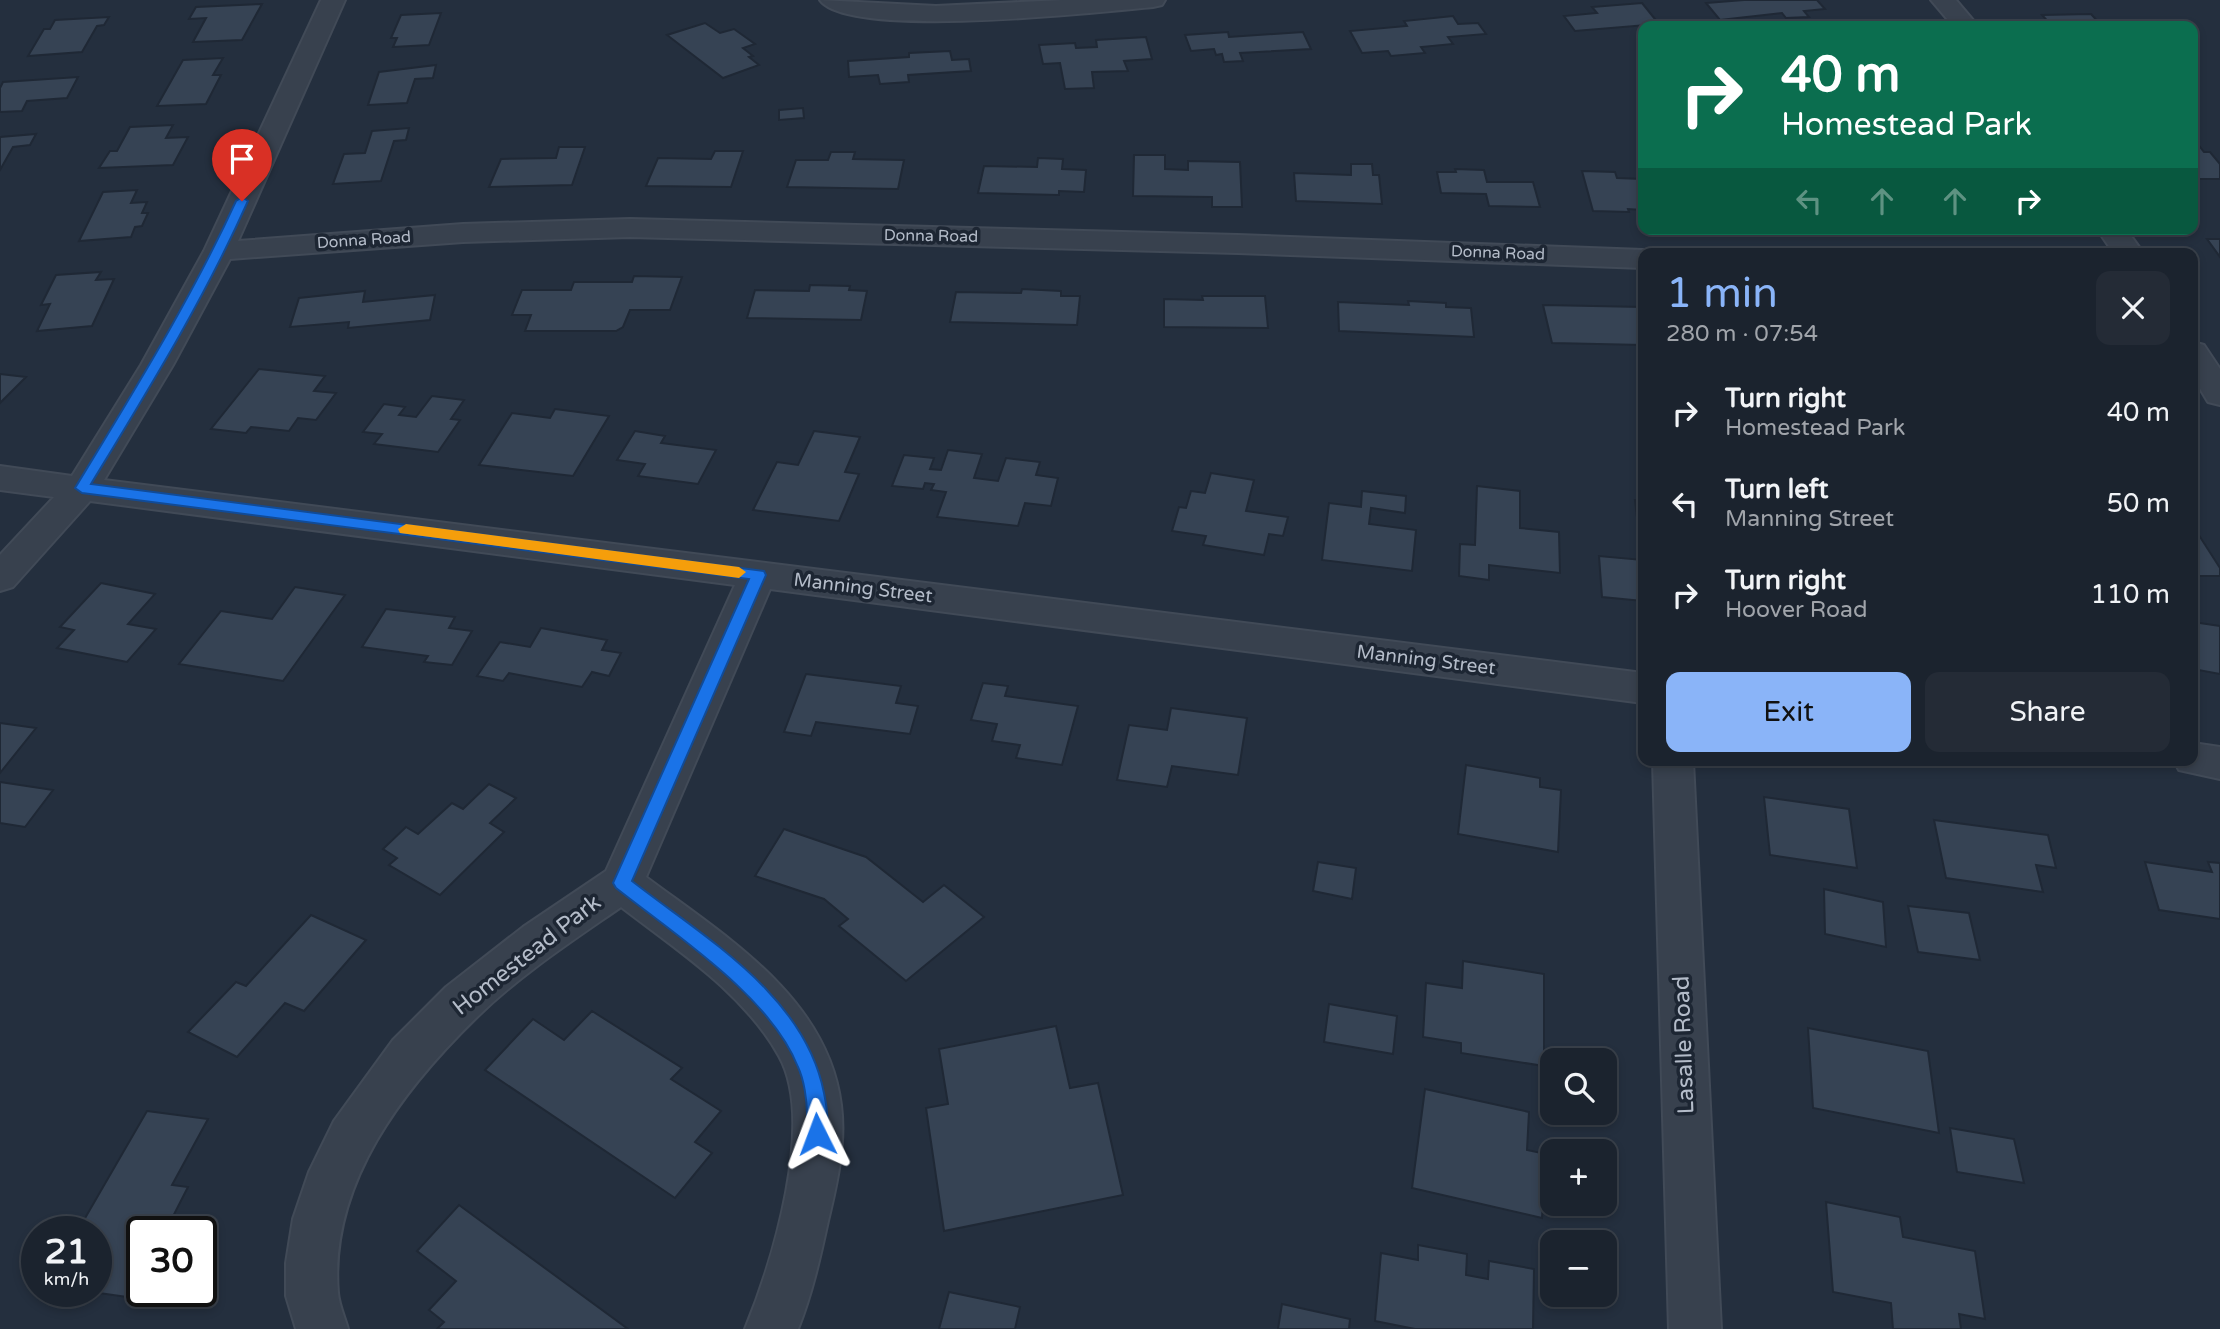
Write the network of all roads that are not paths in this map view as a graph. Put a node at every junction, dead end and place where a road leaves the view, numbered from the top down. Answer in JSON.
{"nodes":[{"id":1,"x":333,"y":0,"type":"edge"},
{"id":2,"x":832,"y":0,"type":"edge"},
{"id":3,"x":1153,"y":0,"type":"edge"},
{"id":4,"x":1943,"y":0,"type":"edge"},
{"id":5,"x":1962,"y":21,"type":"edge"},
{"id":6,"x":219,"y":251,"type":"junction"},
{"id":7,"x":1638,"y":259,"type":"edge"},
{"id":8,"x":2198,"y":360,"type":"edge"},
{"id":9,"x":2220,"y":395,"type":"edge"},
{"id":10,"x":0,"y":478,"type":"edge"},
{"id":11,"x":82,"y":488,"type":"junction"},
{"id":12,"x":758,"y":575,"type":"junction"},
{"id":13,"x":0,"y":578,"type":"edge"},
{"id":14,"x":1638,"y":687,"type":"edge"},
{"id":15,"x":2198,"y":760,"type":"edge"},
{"id":16,"x":2220,"y":763,"type":"edge"},
{"id":17,"x":1673,"y":766,"type":"edge"},
{"id":18,"x":622,"y":883,"type":"junction"},
{"id":19,"x":322,"y":1329,"type":"edge"},
{"id":20,"x":771,"y":1329,"type":"edge"},
{"id":21,"x":1695,"y":1329,"type":"edge"}],
"edges":[{"from":1,"to":6,"type":"street"},
{"from":2,"to":3,"type":"street"},
{"from":4,"to":5,"type":"street"},
{"from":6,"to":7,"type":"street","name":"Donna Road"},
{"from":6,"to":11,"type":"street"},
{"from":8,"to":9,"type":"street"},
{"from":10,"to":11,"type":"street","name":"Manning Street"},
{"from":11,"to":12,"type":"street","name":"Manning Street"},
{"from":11,"to":13,"type":"street"},
{"from":12,"to":14,"type":"street","name":"Manning Street"},
{"from":12,"to":18,"type":"street"},
{"from":15,"to":16,"type":"street"},
{"from":17,"to":21,"type":"street","name":"Lasalle Road"},
{"from":18,"to":19,"type":"street","name":"Homestead Park"},
{"from":18,"to":20,"type":"street"}]}
